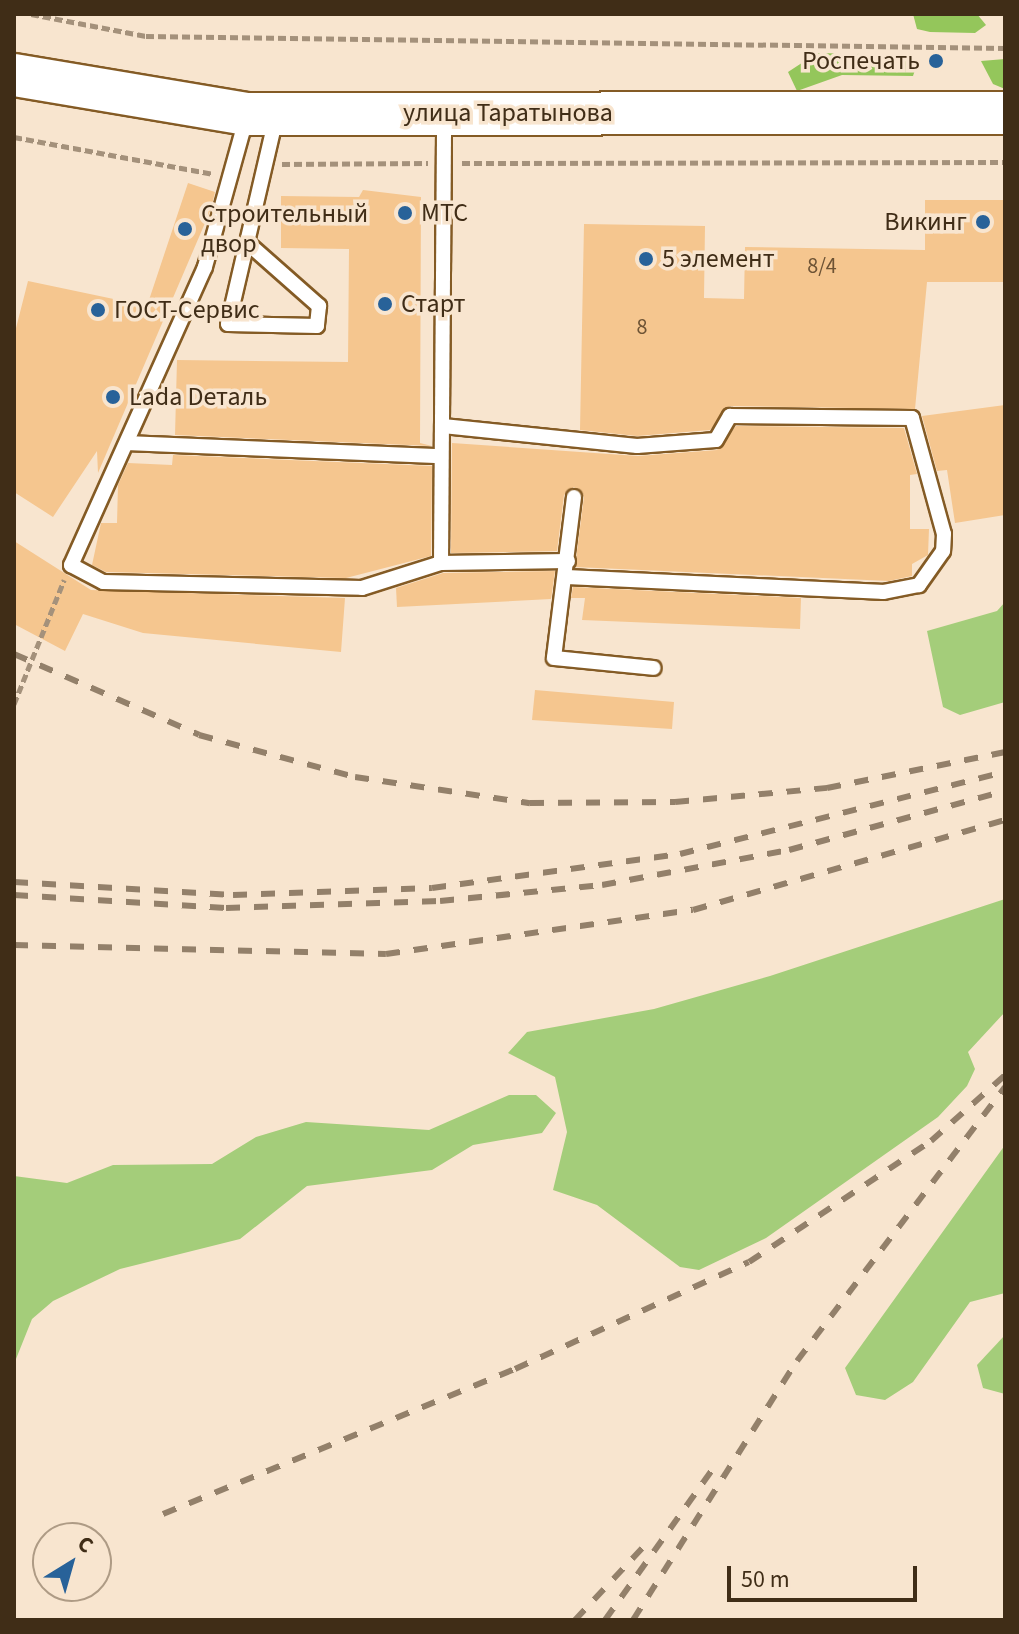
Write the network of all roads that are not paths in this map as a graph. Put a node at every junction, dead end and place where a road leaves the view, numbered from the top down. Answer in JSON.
{"nodes":[{"id":1,"x":14,"y":75,"type":"edge"},
{"id":2,"x":262,"y":113,"type":"junction"},
{"id":3,"x":444,"y":113,"type":"junction"},
{"id":4,"x":1005,"y":113,"type":"edge"},
{"id":5,"x":251,"y":246,"type":"junction"},
{"id":6,"x":443,"y":426,"type":"junction"},
{"id":7,"x":127,"y":443,"type":"junction"},
{"id":8,"x":440,"y":456,"type":"junction"},
{"id":9,"x":574,"y":497,"type":"dead end"},
{"id":10,"x":568,"y":561,"type":"junction"},
{"id":11,"x":441,"y":563,"type":"junction"},
{"id":12,"x":568,"y":577,"type":"junction"},
{"id":13,"x":654,"y":668,"type":"dead end"}],
"edges":[{"from":1,"to":2,"type":"street","name":"улица Таратынова"},
{"from":2,"to":3,"type":"street","name":"улица Таратынова"},
{"from":2,"to":5,"type":"lane"},
{"from":2,"to":7,"type":"lane"},
{"from":3,"to":4,"type":"street","name":"улица Таратынова"},
{"from":3,"to":6,"type":"lane"},
{"from":5,"to":5,"type":"lane"},
{"from":6,"to":8,"type":"lane"},
{"from":6,"to":12,"type":"lane"},
{"from":7,"to":8,"type":"lane"},
{"from":7,"to":11,"type":"lane"},
{"from":8,"to":11,"type":"lane"},
{"from":9,"to":10,"type":"lane"},
{"from":10,"to":11,"type":"lane"},
{"from":10,"to":12,"type":"lane"},
{"from":12,"to":13,"type":"lane"}]}
